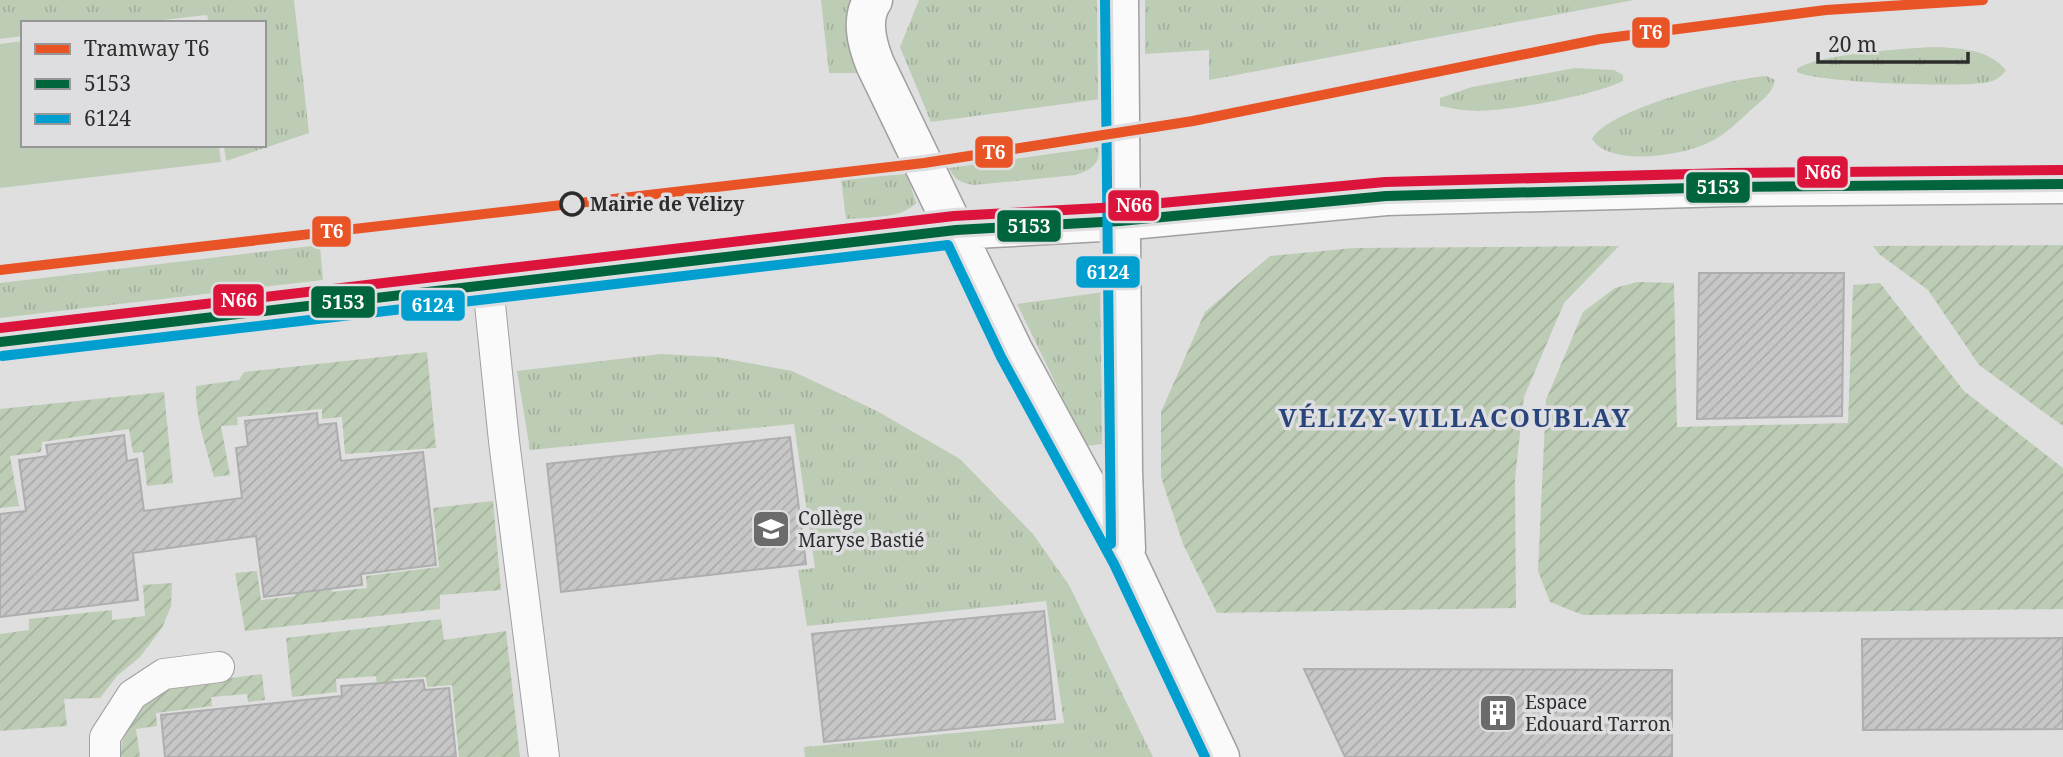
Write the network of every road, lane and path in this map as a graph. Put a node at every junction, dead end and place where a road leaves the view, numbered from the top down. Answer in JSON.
{"nodes":[{"id":1,"x":873,"y":0,"type":"edge"},
{"id":2,"x":1119,"y":0,"type":"edge"},
{"id":3,"x":2063,"y":184,"type":"edge"},
{"id":4,"x":1120,"y":221,"type":"junction"},
{"id":5,"x":956,"y":230,"type":"junction"},
{"id":6,"x":488,"y":285,"type":"junction"},
{"id":7,"x":0,"y":342,"type":"edge"},
{"id":8,"x":1126,"y":558,"type":"junction"},
{"id":9,"x":219,"y":667,"type":"dead end"},
{"id":10,"x":105,"y":757,"type":"edge"},
{"id":11,"x":544,"y":757,"type":"edge"},
{"id":12,"x":1220,"y":757,"type":"edge"}],
"edges":[{"from":1,"to":5,"type":"main road"},
{"from":2,"to":4,"type":"main road"},
{"from":3,"to":4,"type":"main road"},
{"from":4,"to":5,"type":"main road"},
{"from":4,"to":8,"type":"main road"},
{"from":5,"to":6,"type":"main road"},
{"from":5,"to":8,"type":"main road"},
{"from":6,"to":7,"type":"main road"},
{"from":6,"to":11,"type":"lane"},
{"from":8,"to":12,"type":"main road"},
{"from":9,"to":10,"type":"lane"}]}
